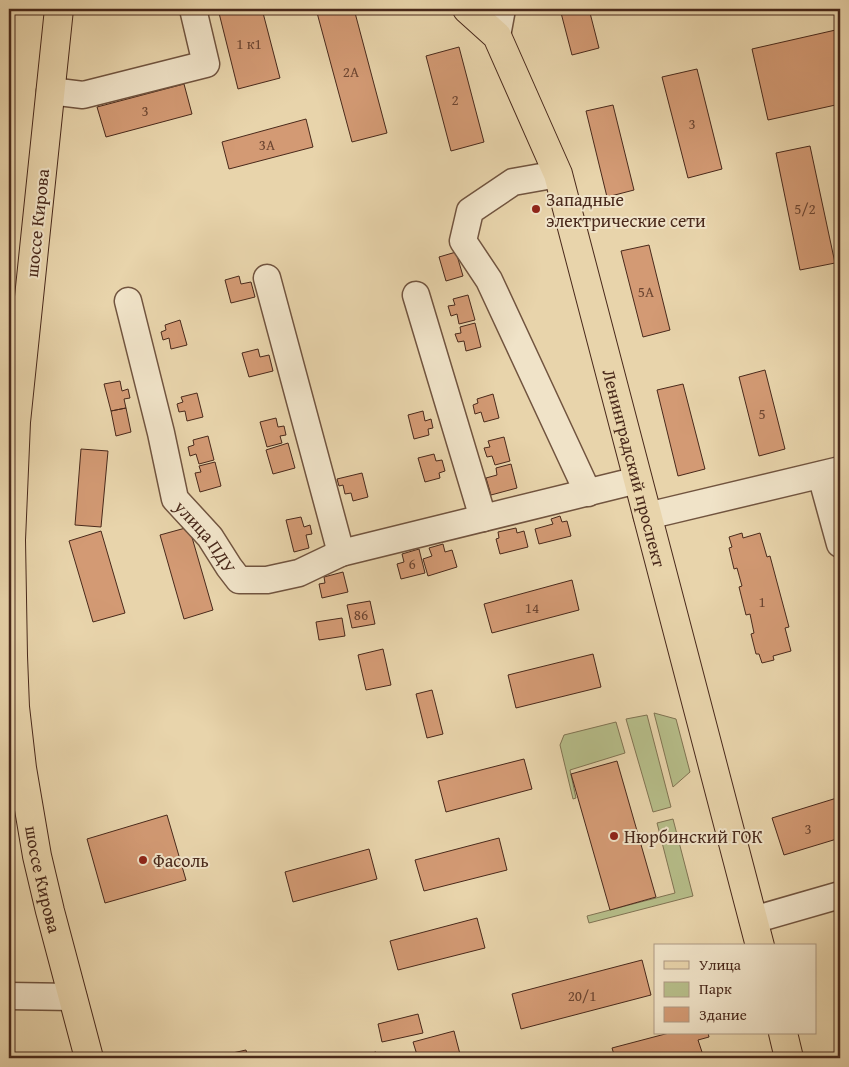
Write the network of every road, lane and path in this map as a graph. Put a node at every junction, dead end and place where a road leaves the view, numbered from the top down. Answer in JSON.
{"nodes":[{"id":1,"x":59,"y":9,"type":"edge"},
{"id":2,"x":193,"y":9,"type":"edge"},
{"id":3,"x":467,"y":9,"type":"edge"},
{"id":4,"x":502,"y":9,"type":"edge"},
{"id":5,"x":497,"y":36,"type":"junction"},
{"id":6,"x":50,"y":91,"type":"junction"},
{"id":7,"x":558,"y":174,"type":"junction"},
{"id":8,"x":267,"y":278,"type":"dead end"},
{"id":9,"x":416,"y":296,"type":"dead end"},
{"id":10,"x":128,"y":301,"type":"dead end"},
{"id":11,"x":831,"y":472,"type":"edge"},
{"id":12,"x":638,"y":480,"type":"junction"},
{"id":13,"x":588,"y":493,"type":"junction"},
{"id":14,"x":648,"y":516,"type":"junction"},
{"id":15,"x":483,"y":518,"type":"junction"},
{"id":16,"x":840,"y":544,"type":"edge"},
{"id":17,"x":341,"y":553,"type":"junction"},
{"id":18,"x":13,"y":720,"type":"edge"},
{"id":19,"x":840,"y":895,"type":"edge"},
{"id":20,"x":753,"y":920,"type":"junction"},
{"id":21,"x":759,"y":944,"type":"edge"},
{"id":22,"x":9,"y":996,"type":"edge"},
{"id":23,"x":73,"y":997,"type":"junction"},
{"id":24,"x":783,"y":1034,"type":"edge"},
{"id":25,"x":89,"y":1058,"type":"edge"},
{"id":26,"x":789,"y":1058,"type":"edge"}],
"edges":[{"from":1,"to":6,"type":"main road","name":"шоссе Кирова"},
{"from":2,"to":6,"type":"street"},
{"from":3,"to":5,"type":"main road","name":"Ленинградский проспект"},
{"from":4,"to":5,"type":"street"},
{"from":5,"to":7,"type":"main road","name":"Ленинградский проспект"},
{"from":6,"to":18,"type":"main road","name":"шоссе Кирова"},
{"from":7,"to":12,"type":"main road","name":"Ленинградский проспект"},
{"from":7,"to":13,"type":"street"},
{"from":8,"to":17,"type":"street"},
{"from":9,"to":15,"type":"street"},
{"from":10,"to":17,"type":"street","name":"улица ПДУ"},
{"from":11,"to":14,"type":"street"},
{"from":11,"to":16,"type":"street"},
{"from":12,"to":13,"type":"street","name":"улица ПДУ"},
{"from":12,"to":14,"type":"main road","name":"Ленинградский проспект"},
{"from":13,"to":15,"type":"street","name":"улица ПДУ"},
{"from":14,"to":20,"type":"main road","name":"Ленинградский проспект"},
{"from":15,"to":17,"type":"street","name":"улица ПДУ"},
{"from":18,"to":23,"type":"main road","name":"шоссе Кирова"},
{"from":19,"to":20,"type":"street"},
{"from":20,"to":21,"type":"main road","name":"Ленинградский проспект"},
{"from":22,"to":23,"type":"street"},
{"from":23,"to":25,"type":"main road","name":"шоссе Кирова"},
{"from":24,"to":26,"type":"main road"}]}
